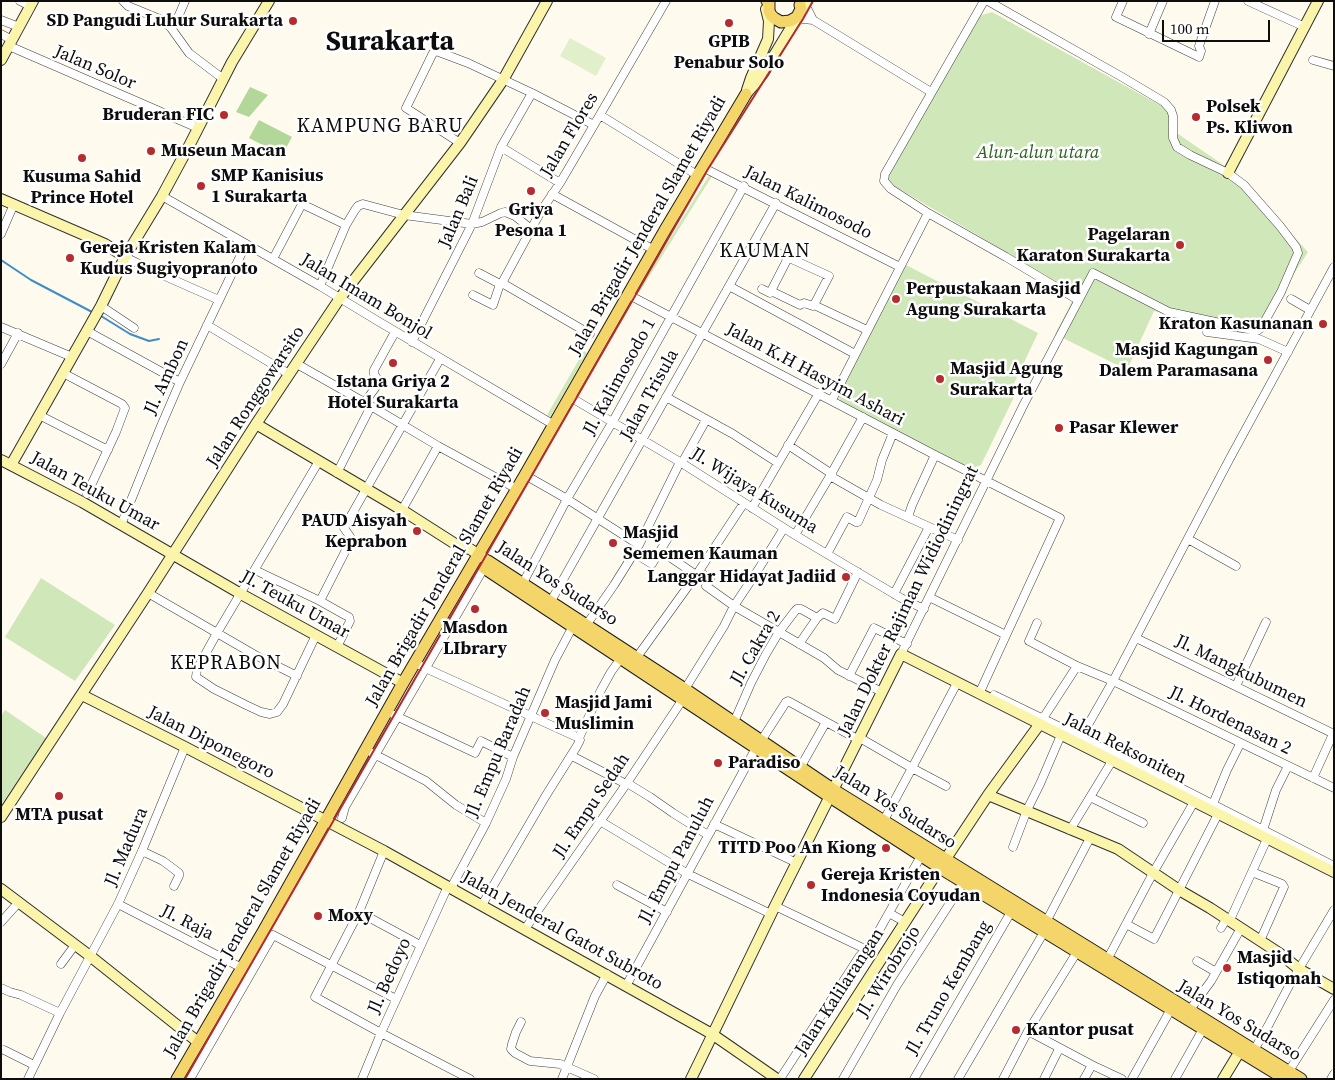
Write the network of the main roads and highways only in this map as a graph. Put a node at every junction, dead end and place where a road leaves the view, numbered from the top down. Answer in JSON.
{"nodes":[{"id":1,"x":269,"y":1,"type":"edge"},
{"id":2,"x":547,"y":1,"type":"edge"},
{"id":3,"x":763,"y":1,"type":"edge"},
{"id":4,"x":767,"y":1,"type":"edge"},
{"id":5,"x":1318,"y":1,"type":"edge"},
{"id":6,"x":801,"y":3,"type":"edge"},
{"id":7,"x":32,"y":4,"type":"edge"},
{"id":8,"x":797,"y":17,"type":"junction"},
{"id":9,"x":768,"y":40,"type":"junction"},
{"id":10,"x":780,"y":47,"type":"junction"},
{"id":11,"x":2,"y":58,"type":"edge"},
{"id":12,"x":746,"y":94,"type":"junction"},
{"id":13,"x":1228,"y":173,"type":"road end"},
{"id":14,"x":1,"y":199,"type":"edge"},
{"id":15,"x":125,"y":257,"type":"junction"},
{"id":16,"x":256,"y":424,"type":"junction"},
{"id":17,"x":1,"y":460,"type":"edge"},
{"id":18,"x":12,"y":465,"type":"junction"},
{"id":19,"x":172,"y":554,"type":"junction"},
{"id":20,"x":476,"y":557,"type":"junction"},
{"id":21,"x":486,"y":564,"type":"junction"},
{"id":22,"x":901,"y":654,"type":"joint"},
{"id":23,"x":403,"y":683,"type":"junction"},
{"id":24,"x":82,"y":695,"type":"junction"},
{"id":25,"x":683,"y":695,"type":"junction"},
{"id":26,"x":1041,"y":722,"type":"junction"},
{"id":27,"x":758,"y":744,"type":"junction"},
{"id":28,"x":832,"y":794,"type":"junction"},
{"id":29,"x":988,"y":795,"type":"junction"},
{"id":30,"x":1,"y":817,"type":"edge"},
{"id":31,"x":326,"y":820,"type":"junction"},
{"id":32,"x":942,"y":864,"type":"junction"},
{"id":33,"x":1334,"y":872,"type":"edge"},
{"id":34,"x":1,"y":888,"type":"edge"},
{"id":35,"x":1045,"y":927,"type":"junction"},
{"id":36,"x":1334,"y":988,"type":"edge"},
{"id":37,"x":712,"y":1034,"type":"junction"},
{"id":38,"x":198,"y":1042,"type":"junction"},
{"id":39,"x":1246,"y":1049,"type":"junction"},
{"id":40,"x":1287,"y":1075,"type":"edge"},
{"id":41,"x":177,"y":1079,"type":"edge"},
{"id":42,"x":691,"y":1079,"type":"edge"},
{"id":43,"x":779,"y":1079,"type":"edge"},
{"id":44,"x":804,"y":1079,"type":"edge"},
{"id":45,"x":1223,"y":1079,"type":"edge"},
{"id":46,"x":1301,"y":1079,"type":"edge"}],
"edges":[{"from":1,"to":15,"type":"main road"},
{"from":2,"to":16,"type":"main road","name":"Jalan Ronggowarsito"},
{"from":3,"to":9,"type":"main road","name":"Jalan Brigadir Jenderal Slamet Riyadi"},
{"from":4,"to":8,"type":"main road"},
{"from":5,"to":13,"type":"main road"},
{"from":6,"to":8,"type":"main road"},
{"from":7,"to":11,"type":"main road"},
{"from":8,"to":10,"type":"main road","name":"Jalan Brigadir Jenderal Slamet Riyadi"},
{"from":9,"to":10,"type":"main road"},
{"from":9,"to":12,"type":"main road","name":"Jalan Brigadir Jenderal Slamet Riyadi"},
{"from":10,"to":12,"type":"main road","name":"Jalan Brigadir Jenderal Slamet Riyadi"},
{"from":12,"to":20,"type":"main road","name":"Jalan Brigadir Jenderal Slamet Riyadi"},
{"from":14,"to":15,"type":"main road"},
{"from":15,"to":18,"type":"main road"},
{"from":16,"to":19,"type":"main road","name":"Jalan Ronggowarsito"},
{"from":16,"to":20,"type":"main road","name":"Jalan Yos Sudarso"},
{"from":17,"to":18,"type":"main road","name":"Jalan Teuku Umar"},
{"from":18,"to":19,"type":"main road","name":"Jalan Teuku Umar"},
{"from":19,"to":23,"type":"main road","name":"Jl. Teuku Umar"},
{"from":19,"to":24,"type":"main road","name":"Jalan Ronggowarsito"},
{"from":20,"to":21,"type":"main road","name":"Jalan Yos Sudarso"},
{"from":20,"to":23,"type":"main road","name":"Jalan Brigadir Jenderal Slamet Riyadi"},
{"from":21,"to":25,"type":"main road","name":"Jalan Yos Sudarso"},
{"from":21,"to":25,"type":"main road","name":"Jalan Yos Sudarso"},
{"from":22,"to":26,"type":"main road","name":"Jalan Reksoniten"},
{"from":22,"to":28,"type":"main road","name":"Jalan Dokter Rajiman Widiodiningrat"},
{"from":23,"to":31,"type":"main road","name":"Jalan Brigadir Jenderal Slamet Riyadi"},
{"from":24,"to":30,"type":"main road","name":"Jalan Ronggowarsito"},
{"from":24,"to":31,"type":"main road","name":"Jalan Diponegoro"},
{"from":25,"to":27,"type":"main road","name":"Jalan Yos Sudarso"},
{"from":25,"to":27,"type":"main road","name":"Jalan Yos Sudarso"},
{"from":26,"to":29,"type":"main road","name":"Jalan Kalilarangan"},
{"from":26,"to":33,"type":"main road","name":"Jalan Reksoniten"},
{"from":27,"to":28,"type":"main road","name":"Jalan Yos Sudarso"},
{"from":27,"to":28,"type":"main road","name":"Jalan Yos Sudarso"},
{"from":28,"to":32,"type":"main road","name":"Jalan Yos Sudarso"},
{"from":28,"to":32,"type":"main road","name":"Jalan Yos Sudarso"},
{"from":28,"to":37,"type":"main road","name":"Jalan Dokter Rajiman Widiodiningrat"},
{"from":29,"to":32,"type":"main road","name":"Jalan Kalilarangan"},
{"from":29,"to":36,"type":"main road"},
{"from":31,"to":37,"type":"main road","name":"Jalan Jenderal Gatot Subroto"},
{"from":31,"to":38,"type":"main road","name":"Jalan Brigadir Jenderal Slamet Riyadi"},
{"from":32,"to":35,"type":"main road","name":"Jalan Yos Sudarso"},
{"from":32,"to":35,"type":"main road","name":"Jalan Yos Sudarso"},
{"from":32,"to":44,"type":"main road","name":"Jalan Kalilarangan"},
{"from":34,"to":38,"type":"main road"},
{"from":35,"to":39,"type":"main road","name":"Jalan Yos Sudarso"},
{"from":35,"to":39,"type":"main road","name":"Jalan Yos Sudarso"},
{"from":37,"to":42,"type":"main road","name":"Jalan Dokter Rajiman Widiodiningrat"},
{"from":37,"to":43,"type":"main road","name":"Jalan Jenderal Gatot Subroto"},
{"from":38,"to":41,"type":"main road","name":"Jalan Brigadir Jenderal Slamet Riyadi"},
{"from":39,"to":40,"type":"main road","name":"Jalan Yos Sudarso"},
{"from":39,"to":45,"type":"main road"},
{"from":40,"to":46,"type":"main road","name":"Jalan Yos Sudarso"}]}
